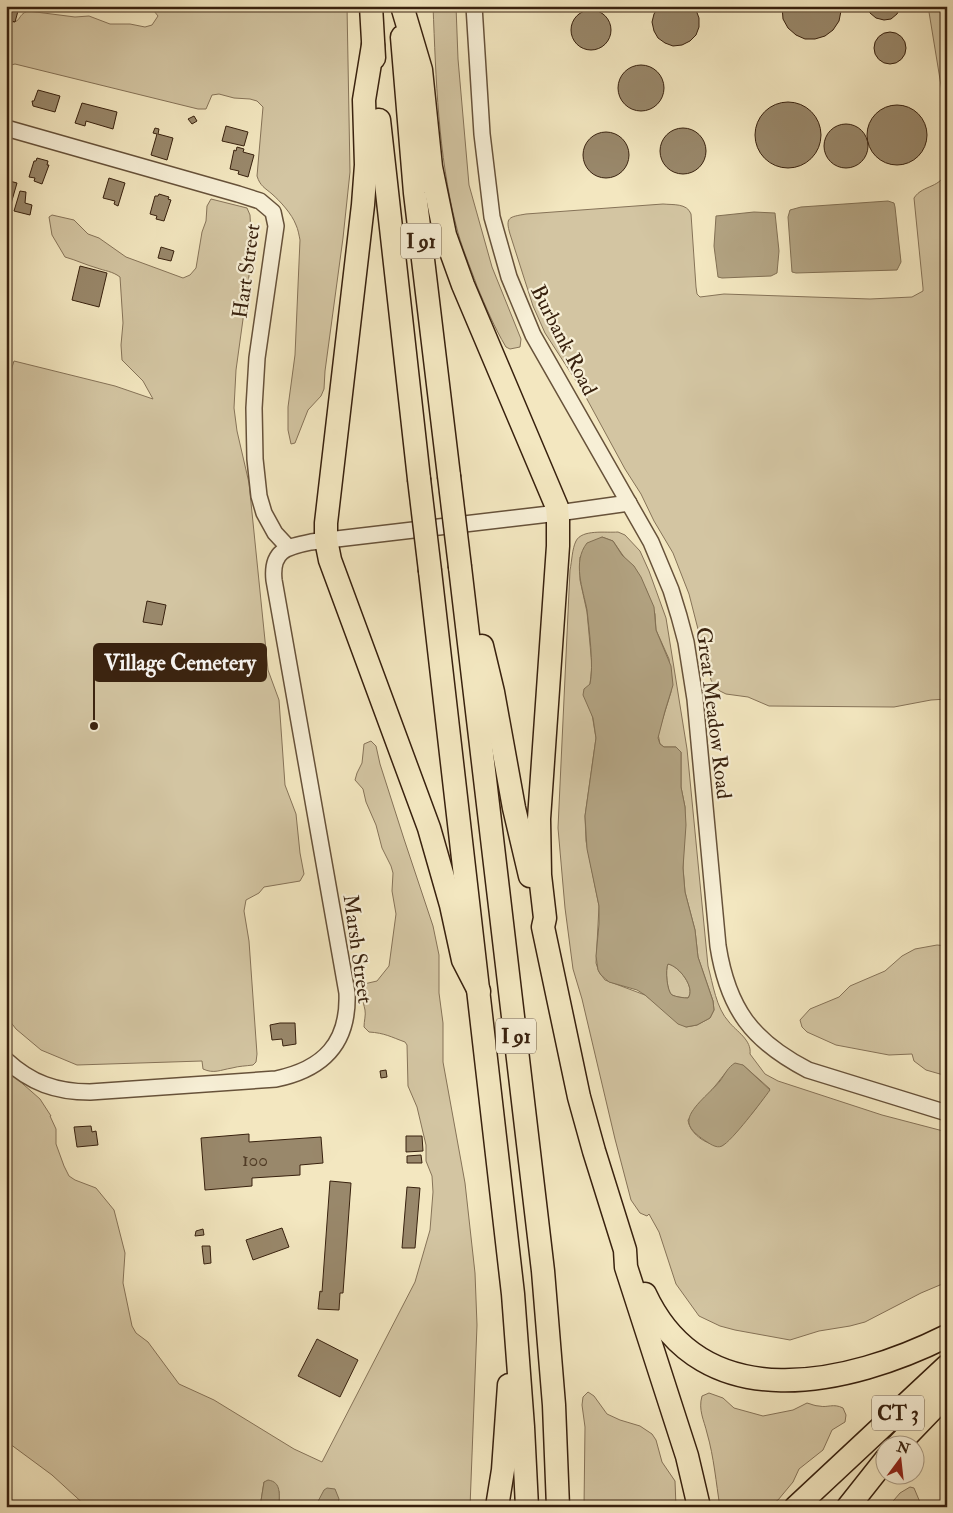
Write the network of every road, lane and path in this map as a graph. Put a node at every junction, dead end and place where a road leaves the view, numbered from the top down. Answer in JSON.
{"nodes":[{"id":1,"x":371,"y":6,"type":"edge"},
{"id":2,"x":401,"y":6,"type":"edge"},
{"id":3,"x":474,"y":6,"type":"edge"},
{"id":4,"x":373,"y":45,"type":"junction"},
{"id":5,"x":6,"y":128,"type":"edge"},
{"id":6,"x":629,"y":503,"type":"junction"},
{"id":7,"x":558,"y":513,"type":"junction"},
{"id":8,"x":326,"y":540,"type":"junction"},
{"id":9,"x":288,"y":547,"type":"junction"},
{"id":10,"x":466,"y":610,"type":"junction"},
{"id":11,"x":544,"y":927,"type":"junction"},
{"id":12,"x":480,"y":991,"type":"junction"},
{"id":13,"x":6,"y":1060,"type":"edge"},
{"id":14,"x":947,"y":1113,"type":"edge"},
{"id":15,"x":625,"y":1250,"type":"junction"},
{"id":16,"x":947,"y":1336,"type":"edge"},
{"id":17,"x":517,"y":1337,"type":"junction"},
{"id":18,"x":947,"y":1366,"type":"edge"},
{"id":19,"x":947,"y":1394,"type":"edge"},
{"id":20,"x":947,"y":1408,"type":"edge"},
{"id":21,"x":907,"y":1436,"type":"edge"},
{"id":22,"x":923,"y":1436,"type":"edge"},
{"id":23,"x":876,"y":1472,"type":"edge"},
{"id":24,"x":881,"y":1486,"type":"edge"},
{"id":25,"x":497,"y":1507,"type":"edge"},
{"id":26,"x":527,"y":1507,"type":"edge"},
{"id":27,"x":558,"y":1507,"type":"edge"},
{"id":28,"x":698,"y":1507,"type":"edge"},
{"id":29,"x":796,"y":1507,"type":"edge"},
{"id":30,"x":848,"y":1507,"type":"edge"},
{"id":31,"x":865,"y":1507,"type":"edge"}],
"edges":[{"from":1,"to":4,"type":"highway","number":"I 91"},
{"from":2,"to":7,"type":"highway"},
{"from":2,"to":10,"type":"highway","number":"I 91","bridge":true},
{"from":3,"to":6,"type":"street","name":"Burbank Road"},
{"from":4,"to":8,"type":"highway"},
{"from":4,"to":12,"type":"highway","number":"I 91","bridge":true},
{"from":5,"to":9,"type":"street","name":"Hart Street"},
{"from":6,"to":7,"type":"street"},
{"from":6,"to":14,"type":"street","name":"Great Meadow Road"},
{"from":7,"to":8,"type":"street"},
{"from":7,"to":11,"type":"highway"},
{"from":8,"to":9,"type":"street"},
{"from":8,"to":12,"type":"highway"},
{"from":9,"to":13,"type":"street","name":"Marsh Street"},
{"from":10,"to":11,"type":"highway"},
{"from":10,"to":27,"type":"highway","number":"I 91"},
{"from":11,"to":15,"type":"highway"},
{"from":12,"to":17,"type":"highway","number":"I 91"},
{"from":15,"to":16,"type":"highway"},
{"from":15,"to":28,"type":"highway"},
{"from":17,"to":25,"type":"highway"},
{"from":17,"to":26,"type":"highway","number":"I 91"},
{"from":18,"to":29,"type":"highway","number":"CT 3"},
{"from":19,"to":21,"type":"highway","number":"CT 3"},
{"from":20,"to":22,"type":"highway"},
{"from":23,"to":30,"type":"highway","number":"CT 3"},
{"from":24,"to":31,"type":"highway"}]}
